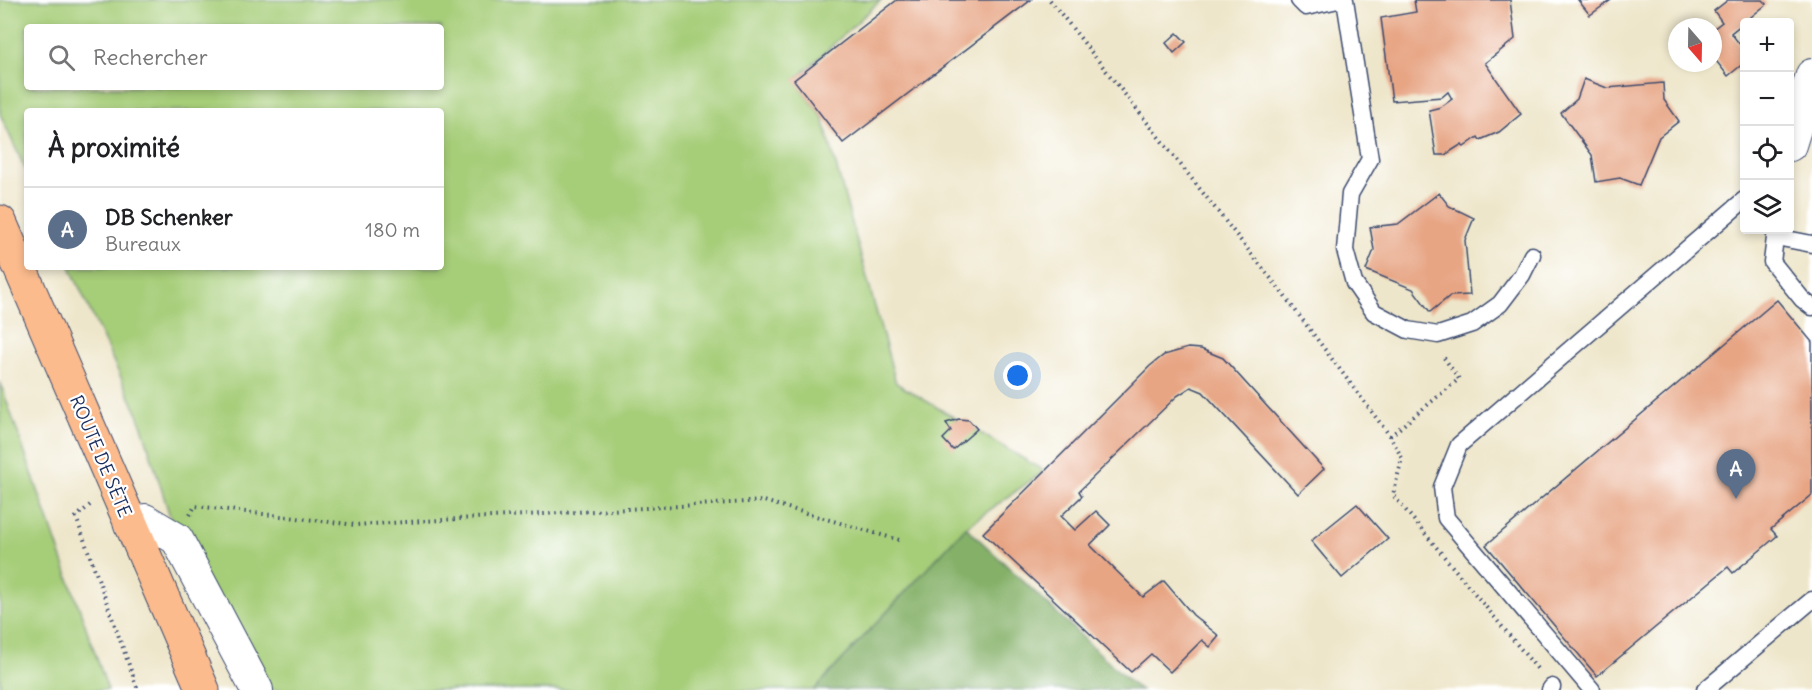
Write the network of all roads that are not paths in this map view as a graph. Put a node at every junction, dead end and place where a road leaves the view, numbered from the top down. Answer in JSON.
{"nodes":[{"id":1,"x":1299,"y":0,"type":"edge"},
{"id":2,"x":1338,"y":0,"type":"edge"},
{"id":3,"x":1345,"y":0,"type":"edge"},
{"id":4,"x":1812,"y":75,"type":"edge"},
{"id":5,"x":1794,"y":132,"type":"edge"},
{"id":6,"x":1740,"y":203,"type":"edge"},
{"id":7,"x":0,"y":222,"type":"edge"},
{"id":8,"x":1776,"y":234,"type":"edge"},
{"id":9,"x":1779,"y":234,"type":"edge"},
{"id":10,"x":1812,"y":244,"type":"edge"},
{"id":11,"x":1532,"y":255,"type":"dead end"},
{"id":12,"x":1812,"y":307,"type":"edge"},
{"id":13,"x":130,"y":524,"type":"junction"},
{"id":14,"x":1812,"y":600,"type":"edge"},
{"id":15,"x":203,"y":690,"type":"edge"},
{"id":16,"x":257,"y":690,"type":"edge"},
{"id":17,"x":1592,"y":690,"type":"edge"},
{"id":18,"x":1705,"y":690,"type":"edge"}],
"edges":[{"from":1,"to":2,"type":"lane"},
{"from":3,"to":11,"type":"lane"},
{"from":4,"to":5,"type":"street"},
{"from":6,"to":17,"type":"lane"},
{"from":7,"to":13,"type":"main road","name":"ROUTE DE SÈTE"},
{"from":8,"to":12,"type":"lane"},
{"from":9,"to":10,"type":"lane"},
{"from":13,"to":15,"type":"main road","name":"ROUTE DE SÈTE"},
{"from":13,"to":16,"type":"street"},
{"from":14,"to":18,"type":"lane"}]}
